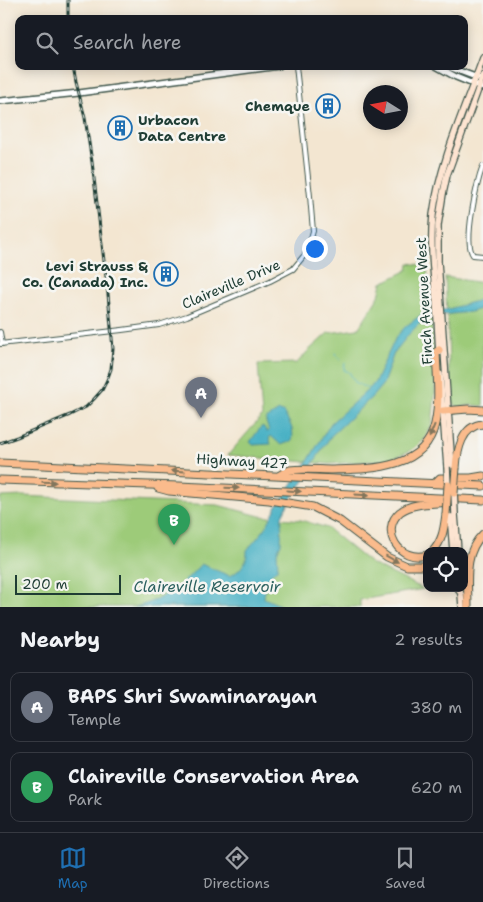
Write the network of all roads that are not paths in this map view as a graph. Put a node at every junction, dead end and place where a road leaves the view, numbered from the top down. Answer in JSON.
{"nodes":[{"id":1,"x":483,"y":58,"type":"edge"},
{"id":2,"x":249,"y":70,"type":"edge"},
{"id":3,"x":296,"y":70,"type":"edge"},
{"id":4,"x":443,"y":70,"type":"edge"},
{"id":5,"x":454,"y":70,"type":"edge"},
{"id":6,"x":480,"y":82,"type":"edge"},
{"id":7,"x":0,"y":101,"type":"edge"},
{"id":8,"x":483,"y":166,"type":"edge"},
{"id":9,"x":483,"y":256,"type":"edge"},
{"id":10,"x":440,"y":329,"type":"junction"},
{"id":11,"x":0,"y":332,"type":"edge"},
{"id":12,"x":1,"y":344,"type":"edge"},
{"id":13,"x":439,"y":350,"type":"junction"},
{"id":14,"x":483,"y":410,"type":"edge"},
{"id":15,"x":446,"y":411,"type":"junction"},
{"id":16,"x":483,"y":424,"type":"edge"},
{"id":17,"x":0,"y":463,"type":"edge"},
{"id":18,"x":452,"y":468,"type":"junction"},
{"id":19,"x":280,"y":475,"type":"junction"},
{"id":20,"x":483,"y":476,"type":"edge"},
{"id":21,"x":0,"y":480,"type":"edge"},
{"id":22,"x":435,"y":483,"type":"junction"},
{"id":23,"x":148,"y":485,"type":"junction"},
{"id":24,"x":448,"y":485,"type":"joint"},
{"id":25,"x":483,"y":486,"type":"edge"},
{"id":26,"x":454,"y":493,"type":"joint"},
{"id":27,"x":467,"y":500,"type":"junction"},
{"id":28,"x":483,"y":500,"type":"edge"},
{"id":29,"x":450,"y":514,"type":"junction"},
{"id":30,"x":483,"y":534,"type":"edge"},
{"id":31,"x":436,"y":547,"type":"edge"},
{"id":32,"x":453,"y":547,"type":"edge"},
{"id":33,"x":457,"y":547,"type":"edge"},
{"id":34,"x":423,"y":556,"type":"edge"},
{"id":35,"x":423,"y":566,"type":"edge"},
{"id":36,"x":460,"y":592,"type":"edge"},
{"id":37,"x":462,"y":607,"type":"edge"},
{"id":38,"x":468,"y":607,"type":"edge"}],
"edges":[{"from":1,"to":6,"type":"main road","name":"Finch Avenue West"},
{"from":2,"to":7,"type":"street"},
{"from":3,"to":12,"type":"street","name":"Claireville Drive"},
{"from":4,"to":6,"type":"street"},
{"from":5,"to":6,"type":"street"},
{"from":6,"to":10,"type":"main road","name":"Finch Avenue West"},
{"from":8,"to":9,"type":"street"},
{"from":10,"to":13,"type":"main road","name":"Finch Avenue West"},
{"from":10,"to":15,"type":"main road","name":"Finch Avenue West"},
{"from":11,"to":12,"type":"street"},
{"from":13,"to":15,"type":"main road","name":"Finch Avenue West"},
{"from":13,"to":19,"type":"highway","one_way":true},
{"from":14,"to":15,"type":"highway"},
{"from":15,"to":18,"type":"main road","name":"Finch Avenue West"},
{"from":16,"to":18,"type":"highway"},
{"from":19,"to":17,"type":"highway","name":"Highway 427","one_way":true},
{"from":18,"to":24,"type":"main road","name":"Finch Avenue West","bridge":true},
{"from":18,"to":26,"type":"highway","bridge":true},
{"from":19,"to":22,"type":"highway","name":"Highway 427"},
{"from":20,"to":22,"type":"highway"},
{"from":21,"to":23,"type":"highway","name":"Highway 427","one_way":true},
{"from":22,"to":25,"type":"highway","name":"Highway 427"},
{"from":23,"to":27,"type":"highway","name":"Highway 427","one_way":true},
{"from":23,"to":35,"type":"highway","one_way":true},
{"from":24,"to":29,"type":"highway","bridge":true},
{"from":26,"to":29,"type":"main road","bridge":true},
{"from":27,"to":28,"type":"highway","name":"Highway 427"},
{"from":27,"to":34,"type":"highway"},
{"from":29,"to":31,"type":"highway"},
{"from":29,"to":32,"type":"main road"},
{"from":29,"to":33,"type":"main road"},
{"from":30,"to":38,"type":"highway"},
{"from":36,"to":37,"type":"main road"}]}
